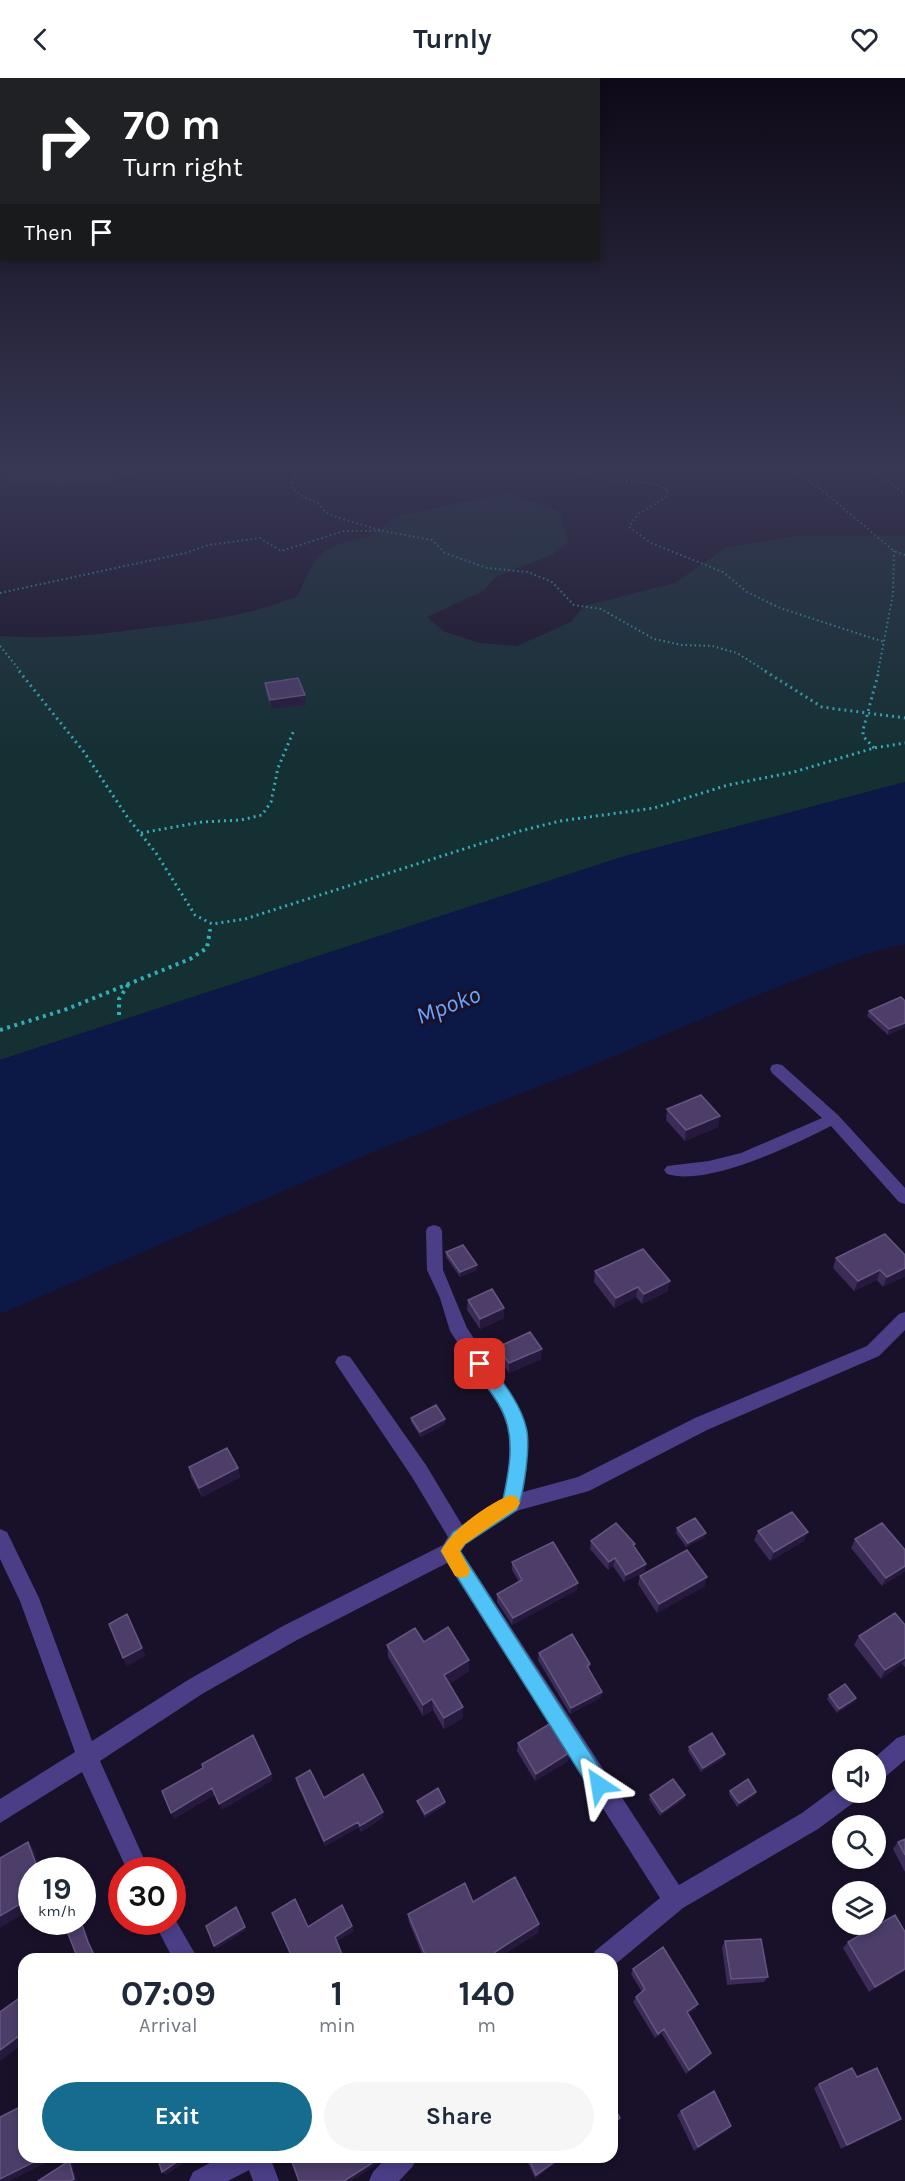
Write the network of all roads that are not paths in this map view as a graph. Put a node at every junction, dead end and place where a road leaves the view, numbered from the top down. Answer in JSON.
{"nodes":[{"id":1,"x":777,"y":1069,"type":"dead end"},
{"id":2,"x":832,"y":1119,"type":"junction"},
{"id":3,"x":672,"y":1170,"type":"dead end"},
{"id":4,"x":905,"y":1198,"type":"edge"},
{"id":5,"x":434,"y":1231,"type":"dead end"},
{"id":6,"x":905,"y":1319,"type":"edge"},
{"id":7,"x":344,"y":1362,"type":"dead end"},
{"id":8,"x":511,"y":1504,"type":"junction"},
{"id":9,"x":0,"y":1538,"type":"edge"},
{"id":10,"x":454,"y":1544,"type":"junction"},
{"id":11,"x":905,"y":1746,"type":"edge"},
{"id":12,"x":88,"y":1757,"type":"junction"},
{"id":13,"x":886,"y":1762,"type":"edge"},
{"id":14,"x":834,"y":1803,"type":"edge"},
{"id":15,"x":0,"y":1812,"type":"edge"},
{"id":16,"x":132,"y":1857,"type":"edge"},
{"id":17,"x":675,"y":1900,"type":"junction"},
{"id":18,"x":172,"y":1935,"type":"edge"},
{"id":19,"x":183,"y":1953,"type":"edge"},
{"id":20,"x":610,"y":1953,"type":"edge"},
{"id":21,"x":236,"y":2163,"type":"edge"},
{"id":22,"x":259,"y":2163,"type":"edge"},
{"id":23,"x":399,"y":2163,"type":"edge"},
{"id":24,"x":202,"y":2181,"type":"edge"},
{"id":25,"x":266,"y":2181,"type":"edge"},
{"id":26,"x":382,"y":2181,"type":"edge"}],
"edges":[{"from":1,"to":2,"type":"street"},
{"from":2,"to":3,"type":"street"},
{"from":2,"to":4,"type":"street"},
{"from":5,"to":8,"type":"street"},
{"from":6,"to":8,"type":"street"},
{"from":7,"to":10,"type":"street"},
{"from":8,"to":10,"type":"street"},
{"from":9,"to":12,"type":"street"},
{"from":10,"to":12,"type":"street"},
{"from":10,"to":17,"type":"street"},
{"from":11,"to":13,"type":"street"},
{"from":12,"to":15,"type":"street"},
{"from":12,"to":16,"type":"street"},
{"from":14,"to":17,"type":"street"},
{"from":17,"to":20,"type":"street"},
{"from":18,"to":19,"type":"street"},
{"from":21,"to":24,"type":"street"},
{"from":22,"to":25,"type":"street"},
{"from":23,"to":26,"type":"street"}]}
